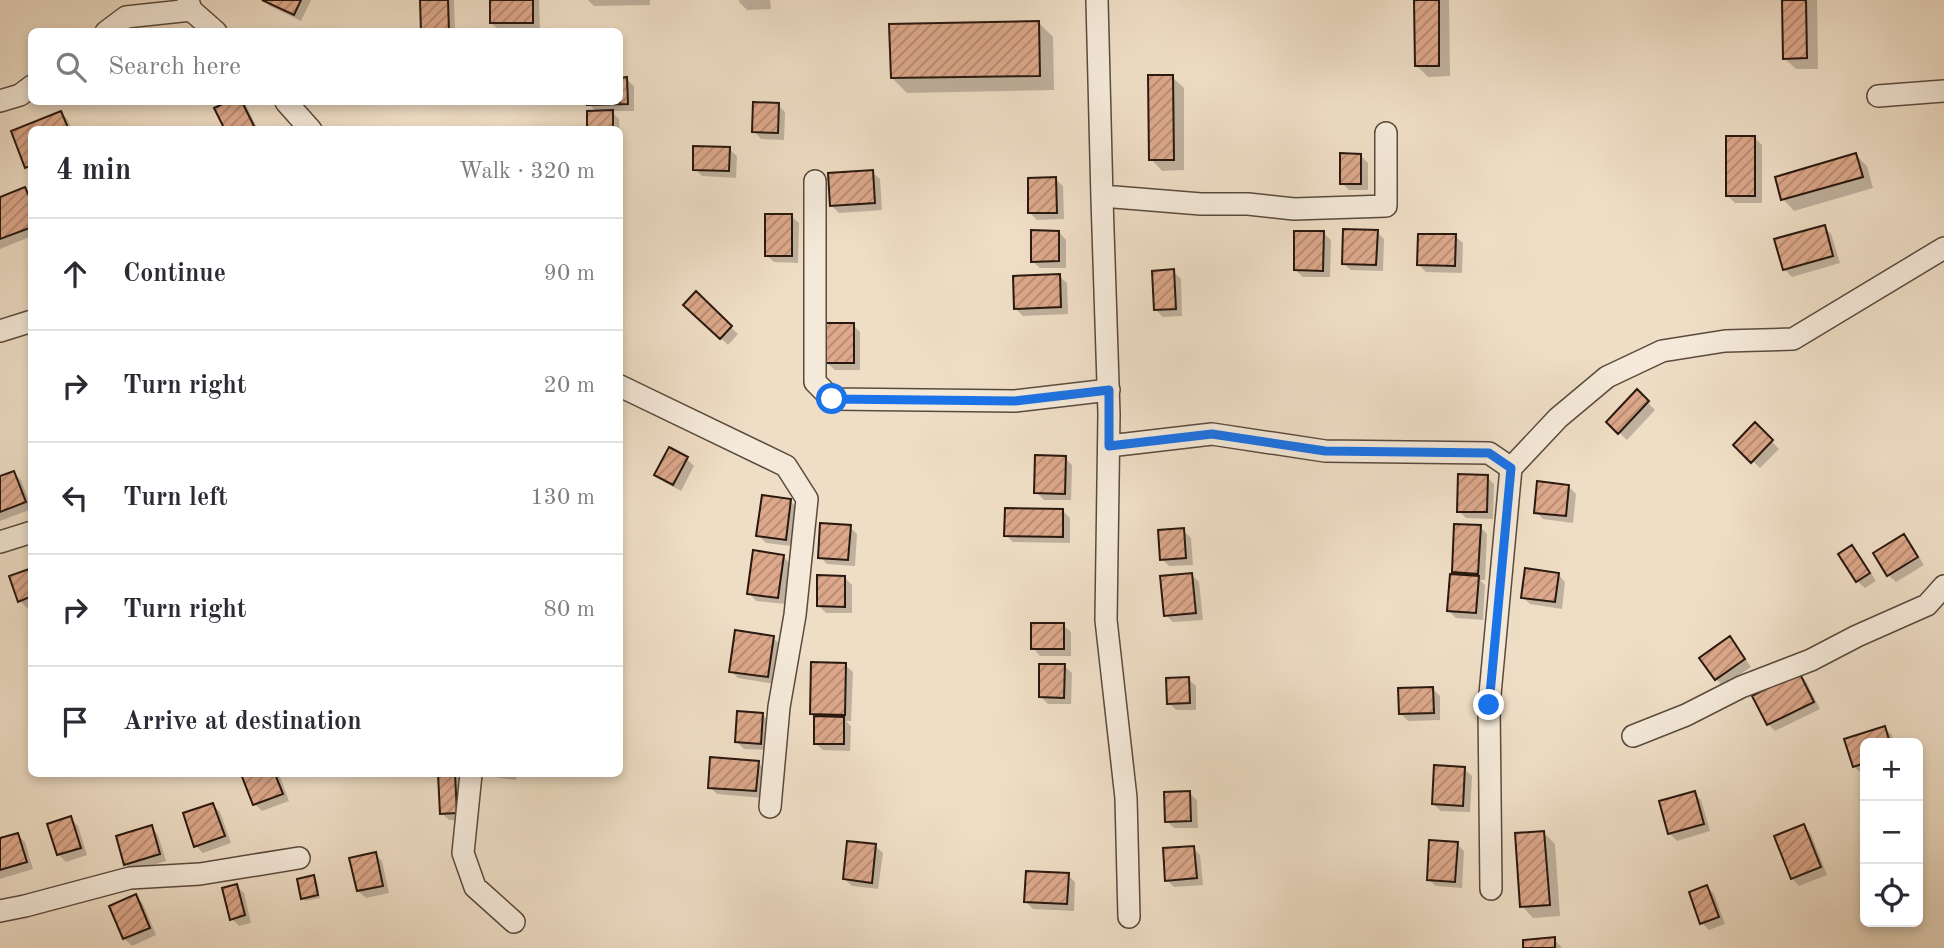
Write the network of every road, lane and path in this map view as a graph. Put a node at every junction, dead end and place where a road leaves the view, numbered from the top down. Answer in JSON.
{"nodes":[{"id":1,"x":1097,"y":0,"type":"edge"},
{"id":2,"x":190,"y":5,"type":"edge"},
{"id":3,"x":111,"y":28,"type":"edge"},
{"id":4,"x":212,"y":28,"type":"edge"},
{"id":5,"x":28,"y":89,"type":"edge"},
{"id":6,"x":1944,"y":91,"type":"edge"},
{"id":7,"x":1878,"y":96,"type":"dead end"},
{"id":8,"x":0,"y":100,"type":"edge"},
{"id":9,"x":289,"y":105,"type":"edge"},
{"id":10,"x":307,"y":126,"type":"edge"},
{"id":11,"x":1386,"y":133,"type":"dead end"},
{"id":12,"x":815,"y":181,"type":"dead end"},
{"id":13,"x":1102,"y":196,"type":"junction"},
{"id":14,"x":1944,"y":248,"type":"edge"},
{"id":15,"x":28,"y":322,"type":"edge"},
{"id":16,"x":0,"y":331,"type":"edge"},
{"id":17,"x":623,"y":387,"type":"edge"},
{"id":18,"x":1109,"y":390,"type":"junction"},
{"id":19,"x":1109,"y":446,"type":"junction"},
{"id":20,"x":1511,"y":468,"type":"junction"},
{"id":21,"x":28,"y":533,"type":"edge"},
{"id":22,"x":0,"y":542,"type":"edge"},
{"id":23,"x":1944,"y":586,"type":"edge"},
{"id":24,"x":1633,"y":736,"type":"dead end"},
{"id":25,"x":471,"y":777,"type":"edge"},
{"id":26,"x":770,"y":807,"type":"dead end"},
{"id":27,"x":299,"y":858,"type":"dead end"},
{"id":28,"x":1491,"y":889,"type":"dead end"},
{"id":29,"x":0,"y":911,"type":"edge"},
{"id":30,"x":1129,"y":917,"type":"dead end"},
{"id":31,"x":514,"y":922,"type":"dead end"}],
"edges":[{"from":1,"to":13,"type":"street"},
{"from":2,"to":3,"type":"street"},
{"from":2,"to":4,"type":"street"},
{"from":5,"to":8,"type":"street"},
{"from":6,"to":7,"type":"street"},
{"from":9,"to":10,"type":"street"},
{"from":11,"to":13,"type":"street"},
{"from":12,"to":18,"type":"street"},
{"from":13,"to":18,"type":"street"},
{"from":14,"to":20,"type":"street"},
{"from":15,"to":16,"type":"street"},
{"from":17,"to":26,"type":"street"},
{"from":18,"to":19,"type":"street"},
{"from":19,"to":20,"type":"street"},
{"from":19,"to":30,"type":"street"},
{"from":20,"to":28,"type":"street"},
{"from":21,"to":22,"type":"street"},
{"from":23,"to":24,"type":"street"},
{"from":25,"to":31,"type":"street"},
{"from":27,"to":29,"type":"street"}]}
